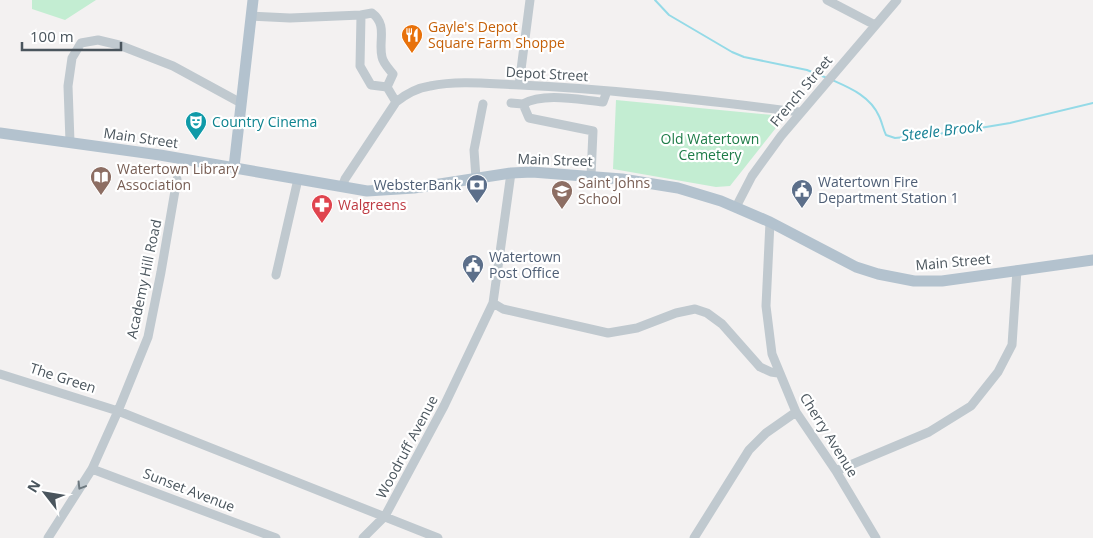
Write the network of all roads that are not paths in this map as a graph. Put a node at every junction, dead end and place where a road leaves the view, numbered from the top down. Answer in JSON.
{"nodes":[{"id":1,"x":253,"y":0,"type":"edge"},
{"id":2,"x":530,"y":0,"type":"edge"},
{"id":3,"x":827,"y":0,"type":"edge"},
{"id":4,"x":897,"y":0,"type":"edge"},
{"id":5,"x":251,"y":16,"type":"junction"},
{"id":6,"x":362,"y":16,"type":"junction"},
{"id":7,"x":875,"y":24,"type":"junction"},
{"id":8,"x":519,"y":85,"type":"junction"},
{"id":9,"x":387,"y":88,"type":"junction"},
{"id":10,"x":606,"y":91,"type":"junction"},
{"id":11,"x":396,"y":102,"type":"junction"},
{"id":12,"x":241,"y":103,"type":"junction"},
{"id":13,"x":511,"y":103,"type":"dead end"},
{"id":14,"x":483,"y":104,"type":"dead end"},
{"id":15,"x":523,"y":104,"type":"junction"},
{"id":16,"x":800,"y":112,"type":"junction"},
{"id":17,"x":0,"y":133,"type":"edge"},
{"id":18,"x":70,"y":142,"type":"junction"},
{"id":19,"x":234,"y":167,"type":"junction"},
{"id":20,"x":511,"y":173,"type":"junction"},
{"id":21,"x":591,"y":176,"type":"junction"},
{"id":22,"x":476,"y":178,"type":"junction"},
{"id":23,"x":177,"y":179,"type":"dead end"},
{"id":24,"x":298,"y":179,"type":"junction"},
{"id":25,"x":342,"y":187,"type":"junction"},
{"id":26,"x":736,"y":207,"type":"junction"},
{"id":27,"x":770,"y":222,"type":"junction"},
{"id":28,"x":1093,"y":260,"type":"edge"},
{"id":29,"x":1016,"y":270,"type":"junction"},
{"id":30,"x":276,"y":275,"type":"dead end"},
{"id":31,"x":493,"y":303,"type":"junction"},
{"id":32,"x":778,"y":373,"type":"junction"},
{"id":33,"x":0,"y":374,"type":"edge"},
{"id":34,"x":118,"y":411,"type":"junction"},
{"id":35,"x":796,"y":412,"type":"junction"},
{"id":36,"x":92,"y":469,"type":"junction"},
{"id":37,"x":836,"y":470,"type":"junction"},
{"id":38,"x":385,"y":516,"type":"junction"},
{"id":39,"x":48,"y":538,"type":"edge"},
{"id":40,"x":276,"y":538,"type":"edge"},
{"id":41,"x":363,"y":538,"type":"edge"},
{"id":42,"x":438,"y":538,"type":"edge"},
{"id":43,"x":694,"y":538,"type":"edge"},
{"id":44,"x":876,"y":538,"type":"edge"}],
"edges":[{"from":1,"to":5,"type":"main road"},
{"from":2,"to":8,"type":"street"},
{"from":3,"to":7,"type":"street"},
{"from":4,"to":7,"type":"street","name":"French Street"},
{"from":5,"to":6,"type":"street"},
{"from":5,"to":12,"type":"main road"},
{"from":6,"to":9,"type":"street"},
{"from":6,"to":9,"type":"street"},
{"from":7,"to":16,"type":"street","name":"French Street"},
{"from":8,"to":10,"type":"street","name":"Depot Street"},
{"from":8,"to":11,"type":"street","name":"Depot Street"},
{"from":9,"to":11,"type":"street"},
{"from":10,"to":15,"type":"street"},
{"from":10,"to":16,"type":"street","name":"Depot Street"},
{"from":11,"to":25,"type":"street","name":"Depot Street"},
{"from":12,"to":18,"type":"street"},
{"from":12,"to":19,"type":"main road"},
{"from":13,"to":15,"type":"street"},
{"from":14,"to":22,"type":"street"},
{"from":15,"to":21,"type":"street"},
{"from":16,"to":26,"type":"street","name":"French Street"},
{"from":17,"to":18,"type":"main road","name":"Main Street"},
{"from":18,"to":19,"type":"main road","name":"Main Street"},
{"from":19,"to":24,"type":"main road","name":"Main Street"},
{"from":20,"to":21,"type":"main road","name":"Main Street"},
{"from":20,"to":22,"type":"main road","name":"Main Street"},
{"from":20,"to":31,"type":"street","name":"Woodruff Avenue"},
{"from":21,"to":26,"type":"main road","name":"Main Street"},
{"from":22,"to":25,"type":"main road","name":"Main Street"},
{"from":23,"to":34,"type":"street","name":"Academy Hill Road"},
{"from":24,"to":25,"type":"main road","name":"Main Street"},
{"from":24,"to":30,"type":"street"},
{"from":26,"to":27,"type":"main road","name":"Main Street"},
{"from":27,"to":29,"type":"main road","name":"Main Street"},
{"from":27,"to":32,"type":"street","name":"Cherry Avenue"},
{"from":28,"to":29,"type":"main road","name":"Main Street"},
{"from":29,"to":37,"type":"street"},
{"from":31,"to":32,"type":"street"},
{"from":31,"to":38,"type":"street","name":"Woodruff Avenue"},
{"from":32,"to":35,"type":"street","name":"Cherry Avenue"},
{"from":33,"to":34,"type":"street","name":"The Green"},
{"from":34,"to":36,"type":"street","name":"Academy Hill Road"},
{"from":34,"to":38,"type":"street","name":"Woodruff Avenue"},
{"from":35,"to":37,"type":"street","name":"Cherry Avenue"},
{"from":35,"to":43,"type":"street"},
{"from":36,"to":39,"type":"street","name":"Academy Hill Road","one_way":true},
{"from":36,"to":40,"type":"street","name":"Sunset Avenue"},
{"from":37,"to":44,"type":"street","name":"Cherry Avenue"},
{"from":38,"to":41,"type":"street"},
{"from":38,"to":42,"type":"street"}]}
